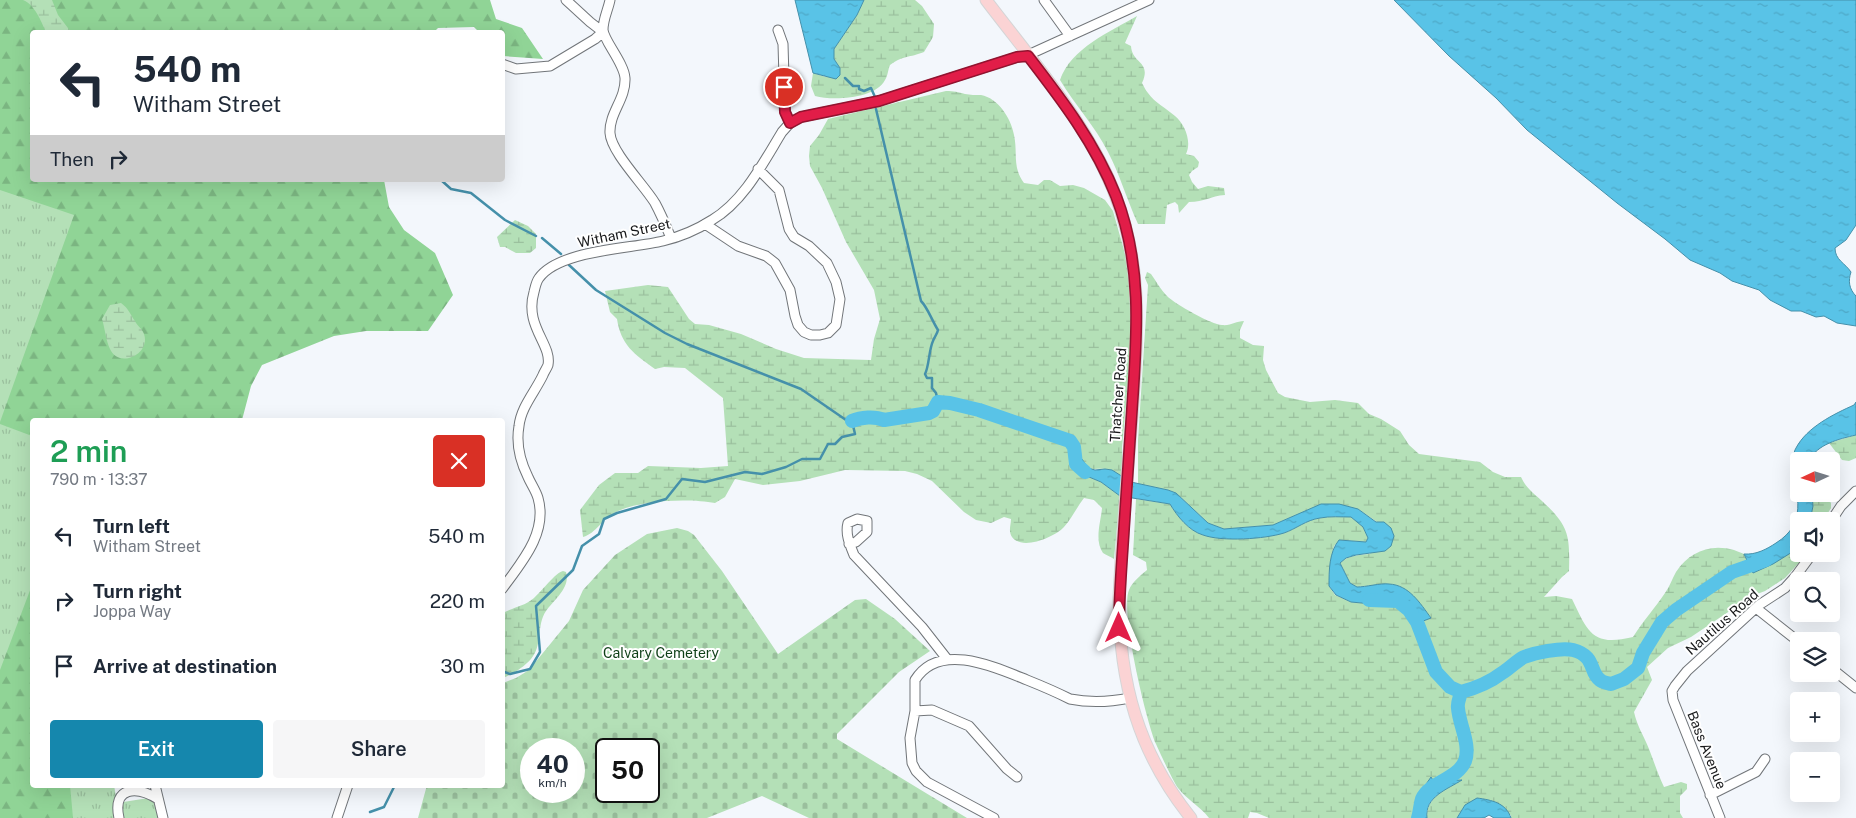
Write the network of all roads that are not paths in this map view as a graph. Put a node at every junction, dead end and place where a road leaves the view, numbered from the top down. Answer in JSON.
{"nodes":[{"id":1,"x":566,"y":0,"type":"edge"},
{"id":2,"x":610,"y":0,"type":"edge"},
{"id":3,"x":986,"y":0,"type":"edge"},
{"id":4,"x":1044,"y":0,"type":"edge"},
{"id":5,"x":1149,"y":0,"type":"edge"},
{"id":6,"x":778,"y":30,"type":"dead end"},
{"id":7,"x":603,"y":32,"type":"junction"},
{"id":8,"x":1070,"y":36,"type":"junction"},
{"id":9,"x":1028,"y":56,"type":"junction"},
{"id":10,"x":505,"y":65,"type":"edge"},
{"id":11,"x":790,"y":123,"type":"junction"},
{"id":12,"x":758,"y":169,"type":"junction"},
{"id":13,"x":705,"y":224,"type":"junction"},
{"id":14,"x":671,"y":238,"type":"junction"},
{"id":15,"x":1855,"y":496,"type":"edge"},
{"id":16,"x":1837,"y":512,"type":"edge"},
{"id":17,"x":849,"y":544,"type":"dead end"},
{"id":18,"x":1806,"y":562,"type":"edge"},
{"id":19,"x":505,"y":585,"type":"edge"},
{"id":20,"x":1756,"y":608,"type":"junction"},
{"id":21,"x":1790,"y":635,"type":"edge"},
{"id":22,"x":947,"y":659,"type":"junction"},
{"id":23,"x":1840,"y":675,"type":"edge"},
{"id":24,"x":1856,"y":688,"type":"edge"},
{"id":25,"x":1672,"y":691,"type":"joint"},
{"id":26,"x":1130,"y":698,"type":"junction"},
{"id":27,"x":915,"y":711,"type":"junction"},
{"id":28,"x":1765,"y":760,"type":"dead end"},
{"id":29,"x":1017,"y":777,"type":"dead end"},
{"id":30,"x":156,"y":788,"type":"edge"},
{"id":31,"x":347,"y":788,"type":"edge"},
{"id":32,"x":1710,"y":795,"type":"junction"},
{"id":33,"x":158,"y":799,"type":"junction"},
{"id":34,"x":119,"y":818,"type":"edge"},
{"id":35,"x":163,"y":818,"type":"edge"},
{"id":36,"x":337,"y":818,"type":"edge"},
{"id":37,"x":994,"y":818,"type":"edge"},
{"id":38,"x":1191,"y":818,"type":"edge"},
{"id":39,"x":1720,"y":818,"type":"edge"}],
"edges":[{"from":1,"to":7,"type":"street"},
{"from":2,"to":7,"type":"street"},
{"from":3,"to":9,"type":"main road","name":"Thatcher Road"},
{"from":4,"to":8,"type":"street"},
{"from":5,"to":8,"type":"street"},
{"from":6,"to":11,"type":"street"},
{"from":7,"to":10,"type":"street"},
{"from":7,"to":14,"type":"street"},
{"from":8,"to":9,"type":"street"},
{"from":9,"to":11,"type":"street"},
{"from":9,"to":26,"type":"main road","name":"Thatcher Road"},
{"from":11,"to":12,"type":"street","name":"Witham Street"},
{"from":12,"to":13,"type":"street","name":"Witham Street"},
{"from":12,"to":13,"type":"street"},
{"from":13,"to":14,"type":"street","name":"Witham Street"},
{"from":14,"to":19,"type":"street","name":"Witham Street"},
{"from":15,"to":16,"type":"street"},
{"from":17,"to":22,"type":"street"},
{"from":18,"to":20,"type":"street","name":"Nautilus Road"},
{"from":20,"to":21,"type":"street"},
{"from":20,"to":25,"type":"street","name":"Nautilus Road"},
{"from":22,"to":26,"type":"street"},
{"from":22,"to":27,"type":"street"},
{"from":23,"to":24,"type":"street"},
{"from":25,"to":32,"type":"street","name":"Bass Avenue"},
{"from":26,"to":38,"type":"main road","name":"Thatcher Road"},
{"from":27,"to":29,"type":"street"},
{"from":27,"to":37,"type":"street"},
{"from":28,"to":32,"type":"street"},
{"from":30,"to":33,"type":"street"},
{"from":31,"to":36,"type":"street"},
{"from":32,"to":39,"type":"street","name":"Bass Avenue"},
{"from":33,"to":34,"type":"street"},
{"from":33,"to":35,"type":"street"}]}
